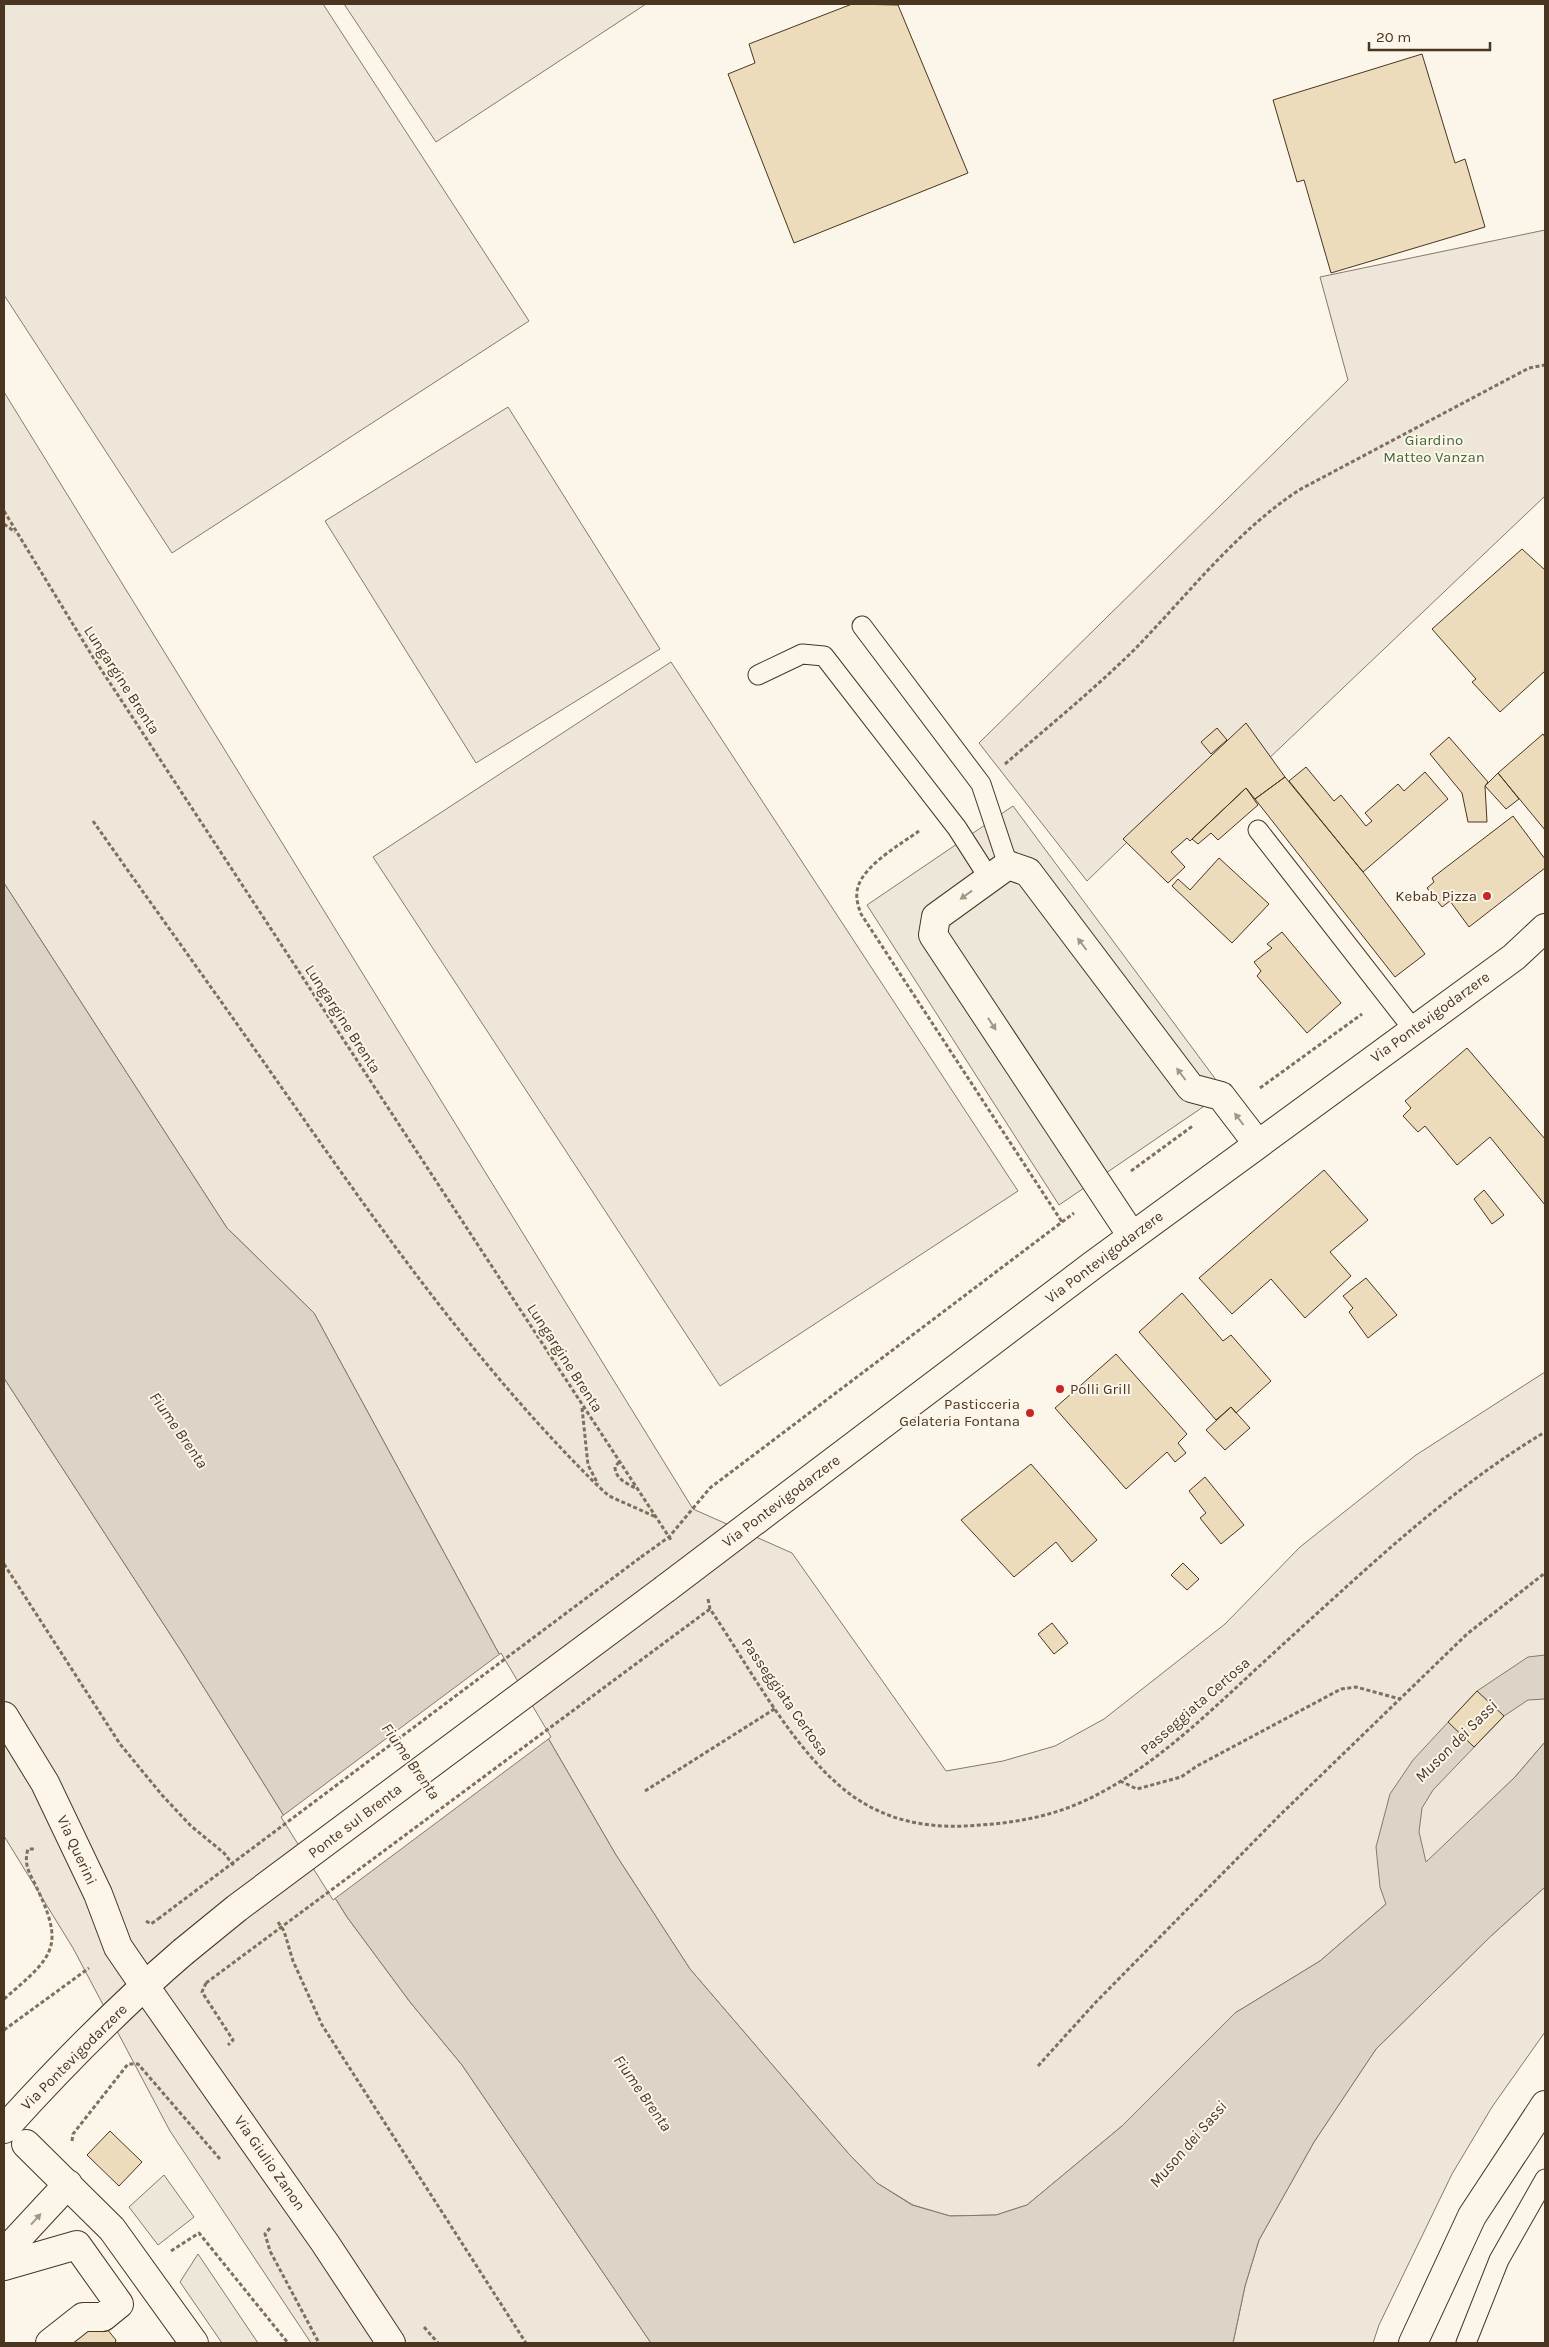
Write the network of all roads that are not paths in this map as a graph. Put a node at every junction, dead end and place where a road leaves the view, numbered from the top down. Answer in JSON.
{"nodes":[{"id":1,"x":862,"y":626,"type":"dead end"},
{"id":2,"x":758,"y":675,"type":"dead end"},
{"id":3,"x":1258,"y":830,"type":"dead end"},
{"id":4,"x":999,"y":872,"type":"junction"},
{"id":5,"x":1545,"y":928,"type":"edge"},
{"id":6,"x":1545,"y":949,"type":"edge"},
{"id":7,"x":1514,"y":957,"type":"junction"},
{"id":8,"x":1413,"y":1029,"type":"junction"},
{"id":9,"x":1257,"y":1143,"type":"junction"},
{"id":10,"x":1132,"y":1236,"type":"junction"},
{"id":11,"x":665,"y":1589,"type":"joint"},
{"id":12,"x":4,"y":1716,"type":"edge"},
{"id":13,"x":144,"y":1986,"type":"junction"},
{"id":14,"x":1545,"y":2105,"type":"edge"},
{"id":15,"x":15,"y":2136,"type":"edge"},
{"id":16,"x":1545,"y":2179,"type":"edge"},
{"id":17,"x":68,"y":2184,"type":"junction"},
{"id":18,"x":127,"y":2249,"type":"junction"},
{"id":19,"x":6,"y":2255,"type":"edge"},
{"id":20,"x":50,"y":2343,"type":"edge"},
{"id":21,"x":194,"y":2343,"type":"edge"},
{"id":22,"x":391,"y":2343,"type":"edge"},
{"id":23,"x":1413,"y":2343,"type":"edge"},
{"id":24,"x":1466,"y":2343,"type":"edge"}],
"edges":[{"from":1,"to":4,"type":"lane"},
{"from":2,"to":4,"type":"lane"},
{"from":3,"to":8,"type":"lane"},
{"from":9,"to":4,"type":"street","one_way":true},
{"from":4,"to":10,"type":"street","one_way":true},
{"from":5,"to":7,"type":"street","name":"Via Pontevigodarzere"},
{"from":6,"to":7,"type":"street"},
{"from":7,"to":8,"type":"street","name":"Via Pontevigodarzere"},
{"from":8,"to":9,"type":"street","name":"Via Pontevigodarzere"},
{"from":9,"to":10,"type":"street","name":"Via Pontevigodarzere"},
{"from":10,"to":11,"type":"street","name":"Via Pontevigodarzere"},
{"from":11,"to":13,"type":"street","name":"Ponte sul Brenta","bridge":true},
{"from":12,"to":13,"type":"street","name":"Via Querini"},
{"from":13,"to":15,"type":"street","name":"Via Pontevigodarzere"},
{"from":13,"to":22,"type":"street","name":"Via Giulio Zanon"},
{"from":14,"to":23,"type":"street"},
{"from":15,"to":17,"type":"street"},
{"from":16,"to":24,"type":"lane"},
{"from":17,"to":18,"type":"street"},
{"from":19,"to":17,"type":"street","one_way":true},
{"from":18,"to":19,"type":"street"},
{"from":18,"to":21,"type":"street"},
{"from":19,"to":20,"type":"street"}]}
